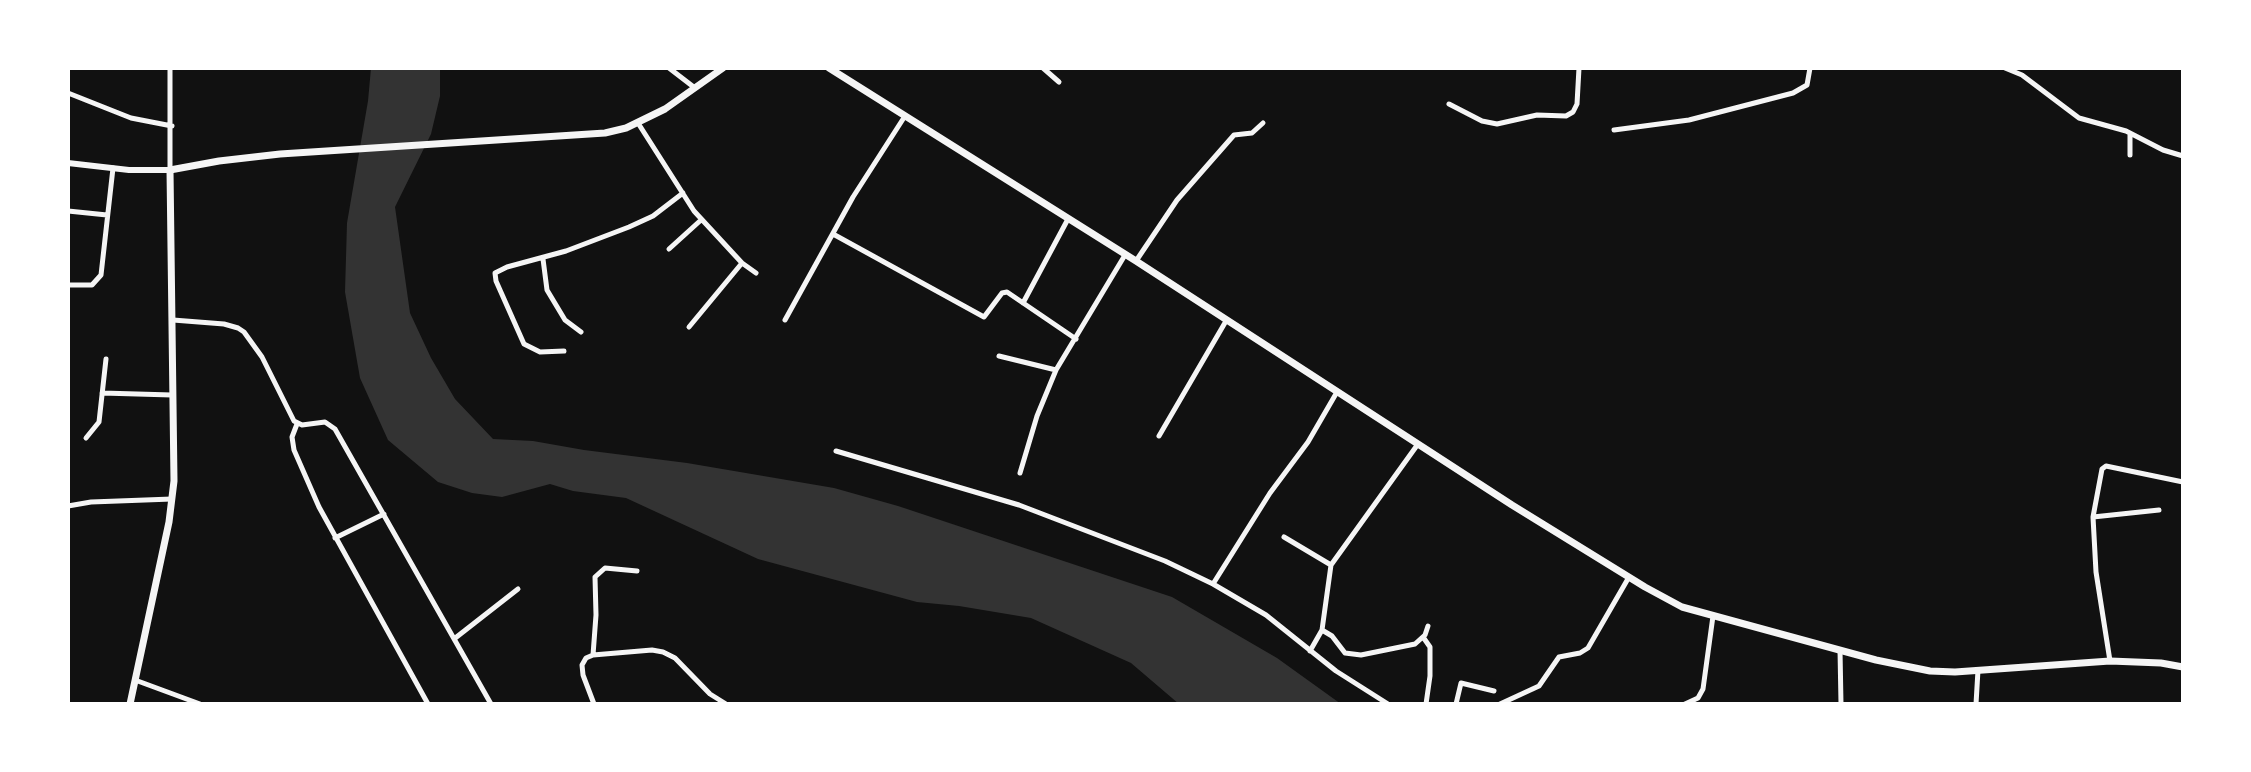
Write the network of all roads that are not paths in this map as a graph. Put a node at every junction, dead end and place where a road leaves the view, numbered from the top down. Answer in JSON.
{"nodes":[{"id":1,"x":170,"y":68,"type":"edge"},
{"id":2,"x":669,"y":68,"type":"edge"},
{"id":3,"x":723,"y":68,"type":"edge"},
{"id":4,"x":829,"y":68,"type":"edge"},
{"id":5,"x":1043,"y":68,"type":"edge"},
{"id":6,"x":1579,"y":68,"type":"edge"},
{"id":7,"x":1810,"y":68,"type":"edge"},
{"id":8,"x":2005,"y":68,"type":"edge"},
{"id":9,"x":1059,"y":82,"type":"dead end"},
{"id":10,"x":695,"y":88,"type":"junction"},
{"id":11,"x":68,"y":93,"type":"edge"},
{"id":12,"x":1449,"y":104,"type":"dead end"},
{"id":13,"x":905,"y":116,"type":"junction"},
{"id":14,"x":638,"y":123,"type":"junction"},
{"id":15,"x":1263,"y":123,"type":"dead end"},
{"id":16,"x":172,"y":126,"type":"junction"},
{"id":17,"x":1614,"y":130,"type":"dead end"},
{"id":18,"x":2130,"y":133,"type":"junction"},
{"id":19,"x":2130,"y":155,"type":"dead end"},
{"id":20,"x":2183,"y":156,"type":"edge"},
{"id":21,"x":68,"y":163,"type":"edge"},
{"id":22,"x":113,"y":168,"type":"junction"},
{"id":23,"x":170,"y":170,"type":"junction"},
{"id":24,"x":683,"y":193,"type":"junction"},
{"id":25,"x":68,"y":211,"type":"edge"},
{"id":26,"x":107,"y":215,"type":"junction"},
{"id":27,"x":1068,"y":219,"type":"junction"},
{"id":28,"x":701,"y":220,"type":"junction"},
{"id":29,"x":833,"y":234,"type":"junction"},
{"id":30,"x":669,"y":249,"type":"dead end"},
{"id":31,"x":1125,"y":255,"type":"junction"},
{"id":32,"x":543,"y":259,"type":"junction"},
{"id":33,"x":1136,"y":261,"type":"junction"},
{"id":34,"x":742,"y":263,"type":"junction"},
{"id":35,"x":756,"y":273,"type":"dead end"},
{"id":36,"x":68,"y":285,"type":"edge"},
{"id":37,"x":1023,"y":303,"type":"junction"},
{"id":38,"x":173,"y":320,"type":"junction"},
{"id":39,"x":785,"y":320,"type":"dead end"},
{"id":40,"x":1226,"y":321,"type":"junction"},
{"id":41,"x":689,"y":327,"type":"dead end"},
{"id":42,"x":581,"y":332,"type":"dead end"},
{"id":43,"x":1076,"y":339,"type":"junction"},
{"id":44,"x":564,"y":351,"type":"dead end"},
{"id":45,"x":999,"y":356,"type":"dead end"},
{"id":46,"x":106,"y":359,"type":"dead end"},
{"id":47,"x":1056,"y":370,"type":"junction"},
{"id":48,"x":1337,"y":392,"type":"junction"},
{"id":49,"x":102,"y":393,"type":"junction"},
{"id":50,"x":172,"y":395,"type":"junction"},
{"id":51,"x":297,"y":424,"type":"junction"},
{"id":52,"x":1159,"y":436,"type":"dead end"},
{"id":53,"x":86,"y":438,"type":"dead end"},
{"id":54,"x":1419,"y":443,"type":"junction"},
{"id":55,"x":836,"y":451,"type":"dead end"},
{"id":56,"x":1020,"y":473,"type":"dead end"},
{"id":57,"x":2183,"y":482,"type":"edge"},
{"id":58,"x":172,"y":499,"type":"junction"},
{"id":59,"x":69,"y":504,"type":"edge"},
{"id":60,"x":2159,"y":510,"type":"dead end"},
{"id":61,"x":384,"y":514,"type":"junction"},
{"id":62,"x":2093,"y":517,"type":"junction"},
{"id":63,"x":1284,"y":537,"type":"dead end"},
{"id":64,"x":335,"y":538,"type":"junction"},
{"id":65,"x":1331,"y":565,"type":"junction"},
{"id":66,"x":637,"y":571,"type":"dead end"},
{"id":67,"x":1629,"y":577,"type":"junction"},
{"id":68,"x":1213,"y":584,"type":"junction"},
{"id":69,"x":518,"y":589,"type":"dead end"},
{"id":70,"x":1713,"y":616,"type":"junction"},
{"id":71,"x":1428,"y":626,"type":"dead end"},
{"id":72,"x":1322,"y":630,"type":"junction"},
{"id":73,"x":1423,"y":637,"type":"junction"},
{"id":74,"x":454,"y":639,"type":"junction"},
{"id":75,"x":1840,"y":650,"type":"junction"},
{"id":76,"x":1310,"y":651,"type":"junction"},
{"id":77,"x":593,"y":655,"type":"junction"},
{"id":78,"x":2110,"y":661,"type":"junction"},
{"id":79,"x":2183,"y":667,"type":"edge"},
{"id":80,"x":1978,"y":670,"type":"junction"},
{"id":81,"x":135,"y":680,"type":"junction"},
{"id":82,"x":1494,"y":691,"type":"dead end"},
{"id":83,"x":130,"y":704,"type":"edge"},
{"id":84,"x":200,"y":704,"type":"edge"},
{"id":85,"x":428,"y":704,"type":"edge"},
{"id":86,"x":491,"y":704,"type":"edge"},
{"id":87,"x":594,"y":704,"type":"edge"},
{"id":88,"x":726,"y":704,"type":"edge"},
{"id":89,"x":1388,"y":704,"type":"edge"},
{"id":90,"x":1426,"y":704,"type":"edge"},
{"id":91,"x":1456,"y":704,"type":"edge"},
{"id":92,"x":1500,"y":704,"type":"edge"},
{"id":93,"x":1685,"y":704,"type":"edge"},
{"id":94,"x":1841,"y":704,"type":"edge"},
{"id":95,"x":1976,"y":704,"type":"edge"}],
"edges":[{"from":1,"to":16,"type":"street"},
{"from":2,"to":10,"type":"street"},
{"from":3,"to":10,"type":"main road"},
{"from":4,"to":13,"type":"main road"},
{"from":5,"to":9,"type":"street"},
{"from":6,"to":12,"type":"street"},
{"from":7,"to":17,"type":"street"},
{"from":8,"to":18,"type":"street"},
{"from":10,"to":14,"type":"main road"},
{"from":11,"to":16,"type":"street"},
{"from":13,"to":27,"type":"main road"},
{"from":13,"to":29,"type":"street"},
{"from":14,"to":23,"type":"main road"},
{"from":14,"to":24,"type":"street"},
{"from":15,"to":33,"type":"street"},
{"from":16,"to":23,"type":"street"},
{"from":18,"to":19,"type":"street"},
{"from":18,"to":20,"type":"street"},
{"from":21,"to":22,"type":"street"},
{"from":22,"to":23,"type":"street"},
{"from":22,"to":26,"type":"street"},
{"from":23,"to":38,"type":"main road"},
{"from":24,"to":28,"type":"street"},
{"from":24,"to":32,"type":"street"},
{"from":25,"to":26,"type":"street"},
{"from":26,"to":36,"type":"street"},
{"from":27,"to":31,"type":"main road"},
{"from":27,"to":37,"type":"street"},
{"from":28,"to":30,"type":"street"},
{"from":28,"to":34,"type":"street"},
{"from":29,"to":37,"type":"street"},
{"from":29,"to":39,"type":"street"},
{"from":31,"to":33,"type":"main road"},
{"from":31,"to":43,"type":"street"},
{"from":32,"to":42,"type":"street"},
{"from":32,"to":44,"type":"street"},
{"from":33,"to":40,"type":"main road"},
{"from":34,"to":35,"type":"street"},
{"from":34,"to":41,"type":"street"},
{"from":37,"to":43,"type":"street"},
{"from":38,"to":50,"type":"main road"},
{"from":38,"to":51,"type":"street"},
{"from":40,"to":48,"type":"main road"},
{"from":40,"to":52,"type":"street"},
{"from":43,"to":47,"type":"street"},
{"from":45,"to":47,"type":"street"},
{"from":46,"to":49,"type":"street"},
{"from":47,"to":56,"type":"street"},
{"from":48,"to":54,"type":"main road"},
{"from":48,"to":68,"type":"street"},
{"from":49,"to":50,"type":"street"},
{"from":49,"to":53,"type":"street"},
{"from":50,"to":58,"type":"main road"},
{"from":51,"to":61,"type":"street"},
{"from":51,"to":64,"type":"street"},
{"from":54,"to":65,"type":"street"},
{"from":54,"to":67,"type":"main road"},
{"from":55,"to":68,"type":"street"},
{"from":57,"to":62,"type":"street"},
{"from":58,"to":59,"type":"street"},
{"from":58,"to":81,"type":"main road"},
{"from":60,"to":62,"type":"street"},
{"from":61,"to":64,"type":"street"},
{"from":61,"to":74,"type":"street"},
{"from":62,"to":78,"type":"street"},
{"from":63,"to":65,"type":"street"},
{"from":64,"to":85,"type":"street"},
{"from":65,"to":72,"type":"street"},
{"from":66,"to":77,"type":"street"},
{"from":67,"to":70,"type":"main road"},
{"from":67,"to":92,"type":"street"},
{"from":68,"to":76,"type":"street"},
{"from":69,"to":74,"type":"street"},
{"from":70,"to":75,"type":"main road"},
{"from":70,"to":93,"type":"street"},
{"from":71,"to":73,"type":"street"},
{"from":72,"to":73,"type":"street"},
{"from":72,"to":76,"type":"street"},
{"from":73,"to":90,"type":"street"},
{"from":74,"to":86,"type":"street"},
{"from":75,"to":80,"type":"main road"},
{"from":75,"to":94,"type":"street"},
{"from":76,"to":89,"type":"street"},
{"from":77,"to":87,"type":"street"},
{"from":77,"to":88,"type":"street"},
{"from":78,"to":79,"type":"main road"},
{"from":78,"to":80,"type":"main road"},
{"from":80,"to":95,"type":"street"},
{"from":81,"to":83,"type":"main road"},
{"from":81,"to":84,"type":"street"},
{"from":82,"to":91,"type":"street"}]}
